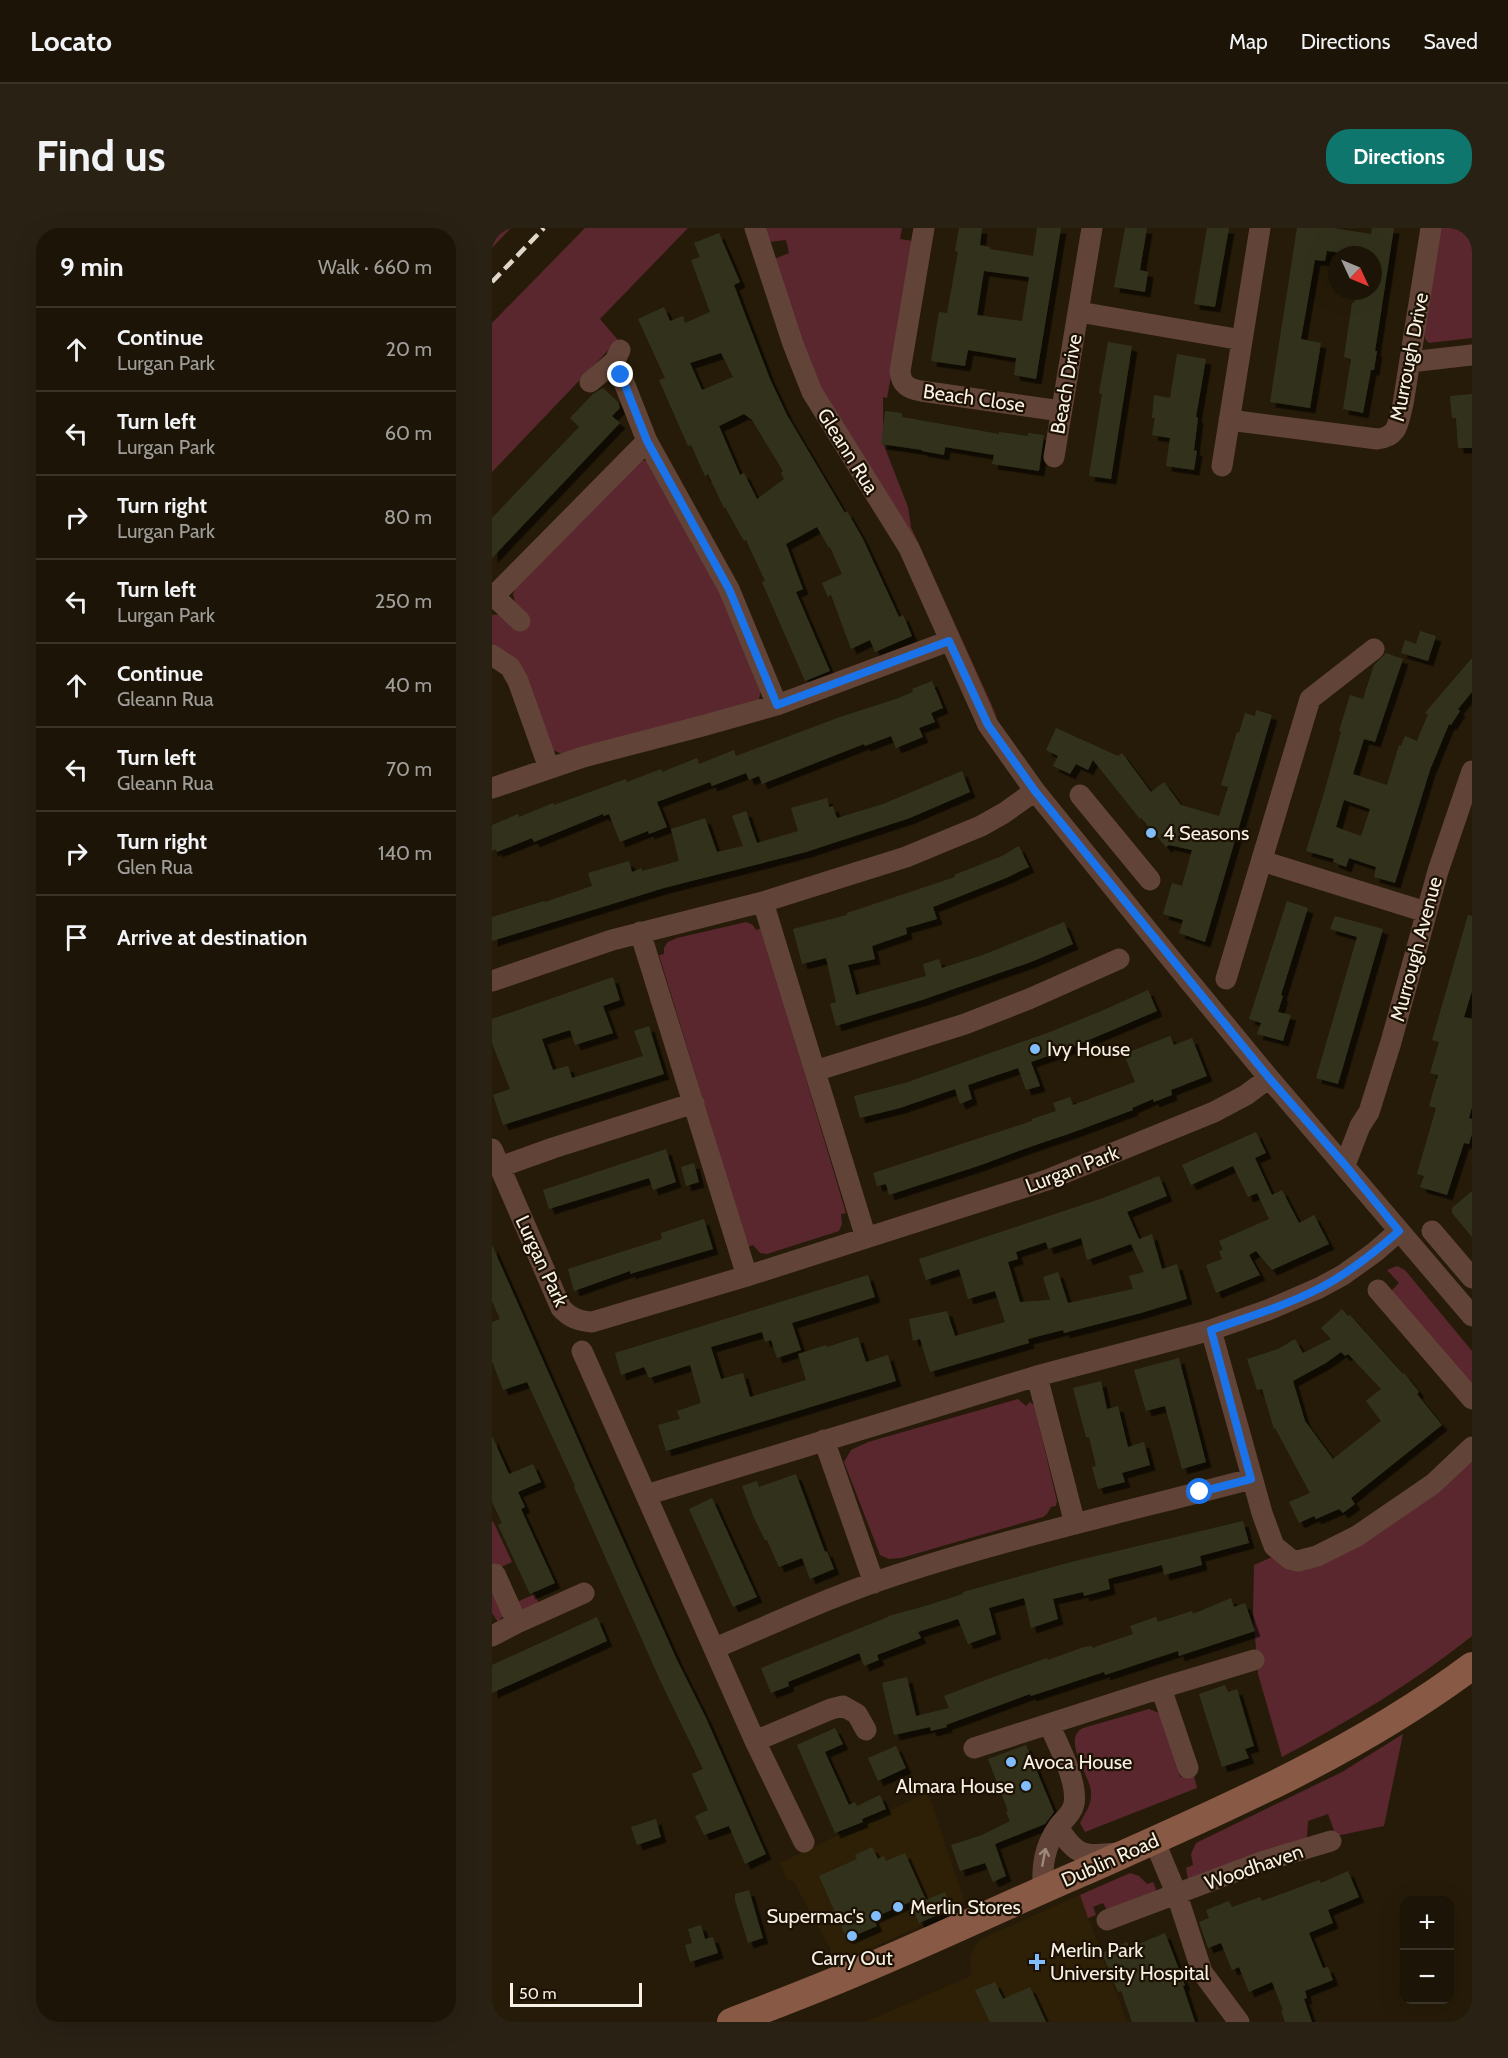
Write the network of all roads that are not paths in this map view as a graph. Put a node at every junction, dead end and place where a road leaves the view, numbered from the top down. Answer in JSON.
{"nodes":[{"id":1,"x":755,"y":228,"type":"edge"},
{"id":2,"x":924,"y":228,"type":"edge"},
{"id":3,"x":1092,"y":228,"type":"edge"},
{"id":4,"x":1260,"y":228,"type":"edge"},
{"id":5,"x":1431,"y":228,"type":"edge"},
{"id":6,"x":1079,"y":312,"type":"junction"},
{"id":7,"x":1242,"y":340,"type":"junction"},
{"id":8,"x":1472,"y":355,"type":"edge"},
{"id":9,"x":1410,"y":362,"type":"junction"},
{"id":10,"x":590,"y":382,"type":"dead end"},
{"id":11,"x":1061,"y":411,"type":"junction"},
{"id":12,"x":1229,"y":420,"type":"junction"},
{"id":13,"x":647,"y":441,"type":"junction"},
{"id":14,"x":1054,"y":457,"type":"dead end"},
{"id":15,"x":1221,"y":466,"type":"dead end"},
{"id":16,"x":493,"y":597,"type":"edge"},
{"id":17,"x":520,"y":621,"type":"dead end"},
{"id":18,"x":949,"y":641,"type":"junction"},
{"id":19,"x":1374,"y":649,"type":"dead end"},
{"id":20,"x":492,"y":655,"type":"edge"},
{"id":21,"x":777,"y":705,"type":"junction"},
{"id":22,"x":549,"y":768,"type":"junction"},
{"id":23,"x":1472,"y":771,"type":"edge"},
{"id":24,"x":492,"y":788,"type":"edge"},
{"id":25,"x":1035,"y":791,"type":"junction"},
{"id":26,"x":1080,"y":795,"type":"dead end"},
{"id":27,"x":1128,"y":853,"type":"junction"},
{"id":28,"x":1262,"y":861,"type":"junction"},
{"id":29,"x":1103,"y":873,"type":"junction"},
{"id":30,"x":1150,"y":880,"type":"dead end"},
{"id":31,"x":763,"y":902,"type":"junction"},
{"id":32,"x":1426,"y":912,"type":"junction"},
{"id":33,"x":640,"y":932,"type":"junction"},
{"id":34,"x":1119,"y":959,"type":"dead end"},
{"id":35,"x":1226,"y":979,"type":"dead end"},
{"id":36,"x":492,"y":981,"type":"edge"},
{"id":37,"x":814,"y":1071,"type":"junction"},
{"id":38,"x":1269,"y":1078,"type":"junction"},
{"id":39,"x":694,"y":1103,"type":"junction"},
{"id":40,"x":1360,"y":1126,"type":"junction"},
{"id":41,"x":1328,"y":1145,"type":"junction"},
{"id":42,"x":496,"y":1158,"type":"edge"},
{"id":43,"x":1345,"y":1165,"type":"junction"},
{"id":44,"x":1399,"y":1231,"type":"junction"},
{"id":45,"x":1432,"y":1231,"type":"dead end"},
{"id":46,"x":866,"y":1238,"type":"junction"},
{"id":47,"x":1448,"y":1250,"type":"junction"},
{"id":48,"x":1429,"y":1267,"type":"junction"},
{"id":49,"x":747,"y":1276,"type":"junction"},
{"id":50,"x":1472,"y":1278,"type":"edge"},
{"id":51,"x":1378,"y":1290,"type":"dead end"},
{"id":52,"x":1472,"y":1316,"type":"edge"},
{"id":53,"x":1211,"y":1330,"type":"junction"},
{"id":54,"x":582,"y":1351,"type":"dead end"},
{"id":55,"x":1037,"y":1376,"type":"junction"},
{"id":56,"x":1472,"y":1398,"type":"edge"},
{"id":57,"x":824,"y":1440,"type":"junction"},
{"id":58,"x":1472,"y":1447,"type":"edge"},
{"id":59,"x":1251,"y":1479,"type":"junction"},
{"id":60,"x":646,"y":1495,"type":"junction"},
{"id":61,"x":1075,"y":1524,"type":"junction"},
{"id":62,"x":495,"y":1574,"type":"dead end"},
{"id":63,"x":874,"y":1583,"type":"junction"},
{"id":64,"x":584,"y":1593,"type":"dead end"},
{"id":65,"x":517,"y":1623,"type":"junction"},
{"id":66,"x":492,"y":1636,"type":"edge"},
{"id":67,"x":715,"y":1648,"type":"junction"},
{"id":68,"x":1254,"y":1660,"type":"dead end"},
{"id":69,"x":1472,"y":1666,"type":"edge"},
{"id":70,"x":1161,"y":1688,"type":"junction"},
{"id":71,"x":1049,"y":1724,"type":"junction"},
{"id":72,"x":866,"y":1730,"type":"dead end"},
{"id":73,"x":755,"y":1741,"type":"junction"},
{"id":74,"x":974,"y":1748,"type":"dead end"},
{"id":75,"x":1188,"y":1768,"type":"dead end"},
{"id":76,"x":1058,"y":1827,"type":"junction"},
{"id":77,"x":1154,"y":1840,"type":"junction"},
{"id":78,"x":1331,"y":1841,"type":"dead end"},
{"id":79,"x":804,"y":1842,"type":"dead end"},
{"id":80,"x":1128,"y":1852,"type":"junction"},
{"id":81,"x":1043,"y":1889,"type":"junction"},
{"id":82,"x":1177,"y":1894,"type":"junction"},
{"id":83,"x":1107,"y":1920,"type":"dead end"},
{"id":84,"x":731,"y":2022,"type":"edge"},
{"id":85,"x":1239,"y":2022,"type":"edge"}],
"edges":[{"from":1,"to":18,"type":"street","name":"Gleann Rua"},
{"from":2,"to":11,"type":"street","name":"Beach Close"},
{"from":3,"to":6,"type":"street","name":"Beach Drive"},
{"from":4,"to":7,"type":"street"},
{"from":5,"to":9,"type":"street","name":"Murrough Drive"},
{"from":6,"to":7,"type":"street","name":"Beach Drive"},
{"from":6,"to":11,"type":"street","name":"Beach Drive"},
{"from":7,"to":12,"type":"street"},
{"from":8,"to":9,"type":"street"},
{"from":9,"to":12,"type":"street","name":"Murrough Drive"},
{"from":10,"to":13,"type":"street"},
{"from":11,"to":14,"type":"street","name":"Beach Drive"},
{"from":12,"to":15,"type":"street"},
{"from":13,"to":16,"type":"street"},
{"from":13,"to":21,"type":"street"},
{"from":16,"to":17,"type":"street"},
{"from":18,"to":21,"type":"street"},
{"from":18,"to":25,"type":"street","name":"Gleann Rua"},
{"from":19,"to":28,"type":"street"},
{"from":20,"to":22,"type":"street"},
{"from":21,"to":22,"type":"street"},
{"from":22,"to":24,"type":"street"},
{"from":23,"to":32,"type":"street","name":"Murrough Avenue"},
{"from":25,"to":29,"type":"street"},
{"from":25,"to":31,"type":"street"},
{"from":26,"to":27,"type":"street"},
{"from":27,"to":29,"type":"street"},
{"from":27,"to":30,"type":"street"},
{"from":28,"to":32,"type":"street"},
{"from":28,"to":35,"type":"street"},
{"from":29,"to":38,"type":"street"},
{"from":31,"to":33,"type":"street"},
{"from":31,"to":37,"type":"street"},
{"from":32,"to":40,"type":"street","name":"Murrough Avenue"},
{"from":33,"to":36,"type":"street"},
{"from":33,"to":39,"type":"street"},
{"from":34,"to":37,"type":"street"},
{"from":37,"to":46,"type":"street"},
{"from":38,"to":41,"type":"street"},
{"from":38,"to":46,"type":"street","name":"Lurgan Park"},
{"from":39,"to":42,"type":"street","name":"Lurgan Park"},
{"from":39,"to":49,"type":"street"},
{"from":40,"to":41,"type":"street"},
{"from":40,"to":43,"type":"street","name":"Murrough Avenue"},
{"from":41,"to":43,"type":"street"},
{"from":42,"to":49,"type":"street","name":"Lurgan Park"},
{"from":43,"to":44,"type":"street"},
{"from":44,"to":48,"type":"street"},
{"from":44,"to":53,"type":"street"},
{"from":45,"to":47,"type":"street"},
{"from":46,"to":49,"type":"street","name":"Lurgan Park"},
{"from":47,"to":48,"type":"street"},
{"from":47,"to":50,"type":"street"},
{"from":48,"to":52,"type":"street"},
{"from":51,"to":56,"type":"street"},
{"from":53,"to":55,"type":"street"},
{"from":53,"to":59,"type":"street"},
{"from":54,"to":60,"type":"street"},
{"from":55,"to":57,"type":"street"},
{"from":55,"to":61,"type":"street"},
{"from":57,"to":60,"type":"street"},
{"from":57,"to":63,"type":"street"},
{"from":58,"to":59,"type":"street"},
{"from":59,"to":61,"type":"street"},
{"from":60,"to":67,"type":"street"},
{"from":61,"to":63,"type":"street"},
{"from":62,"to":65,"type":"street"},
{"from":63,"to":67,"type":"street"},
{"from":64,"to":65,"type":"street"},
{"from":65,"to":66,"type":"street"},
{"from":67,"to":73,"type":"street"},
{"from":68,"to":70,"type":"street"},
{"from":69,"to":77,"type":"main road","name":"Dublin Road"},
{"from":70,"to":71,"type":"street"},
{"from":70,"to":75,"type":"street"},
{"from":71,"to":74,"type":"street"},
{"from":71,"to":76,"type":"street"},
{"from":72,"to":73,"type":"street"},
{"from":73,"to":79,"type":"street"},
{"from":76,"to":80,"type":"street"},
{"from":81,"to":76,"type":"street","one_way":true},
{"from":77,"to":80,"type":"main road","name":"Dublin Road"},
{"from":77,"to":82,"type":"street"},
{"from":78,"to":82,"type":"street","name":"Woodhaven"},
{"from":80,"to":81,"type":"main road","name":"Dublin Road"},
{"from":81,"to":84,"type":"main road","name":"Dublin Road"},
{"from":82,"to":83,"type":"street","name":"Woodhaven"},
{"from":82,"to":85,"type":"street"}]}
